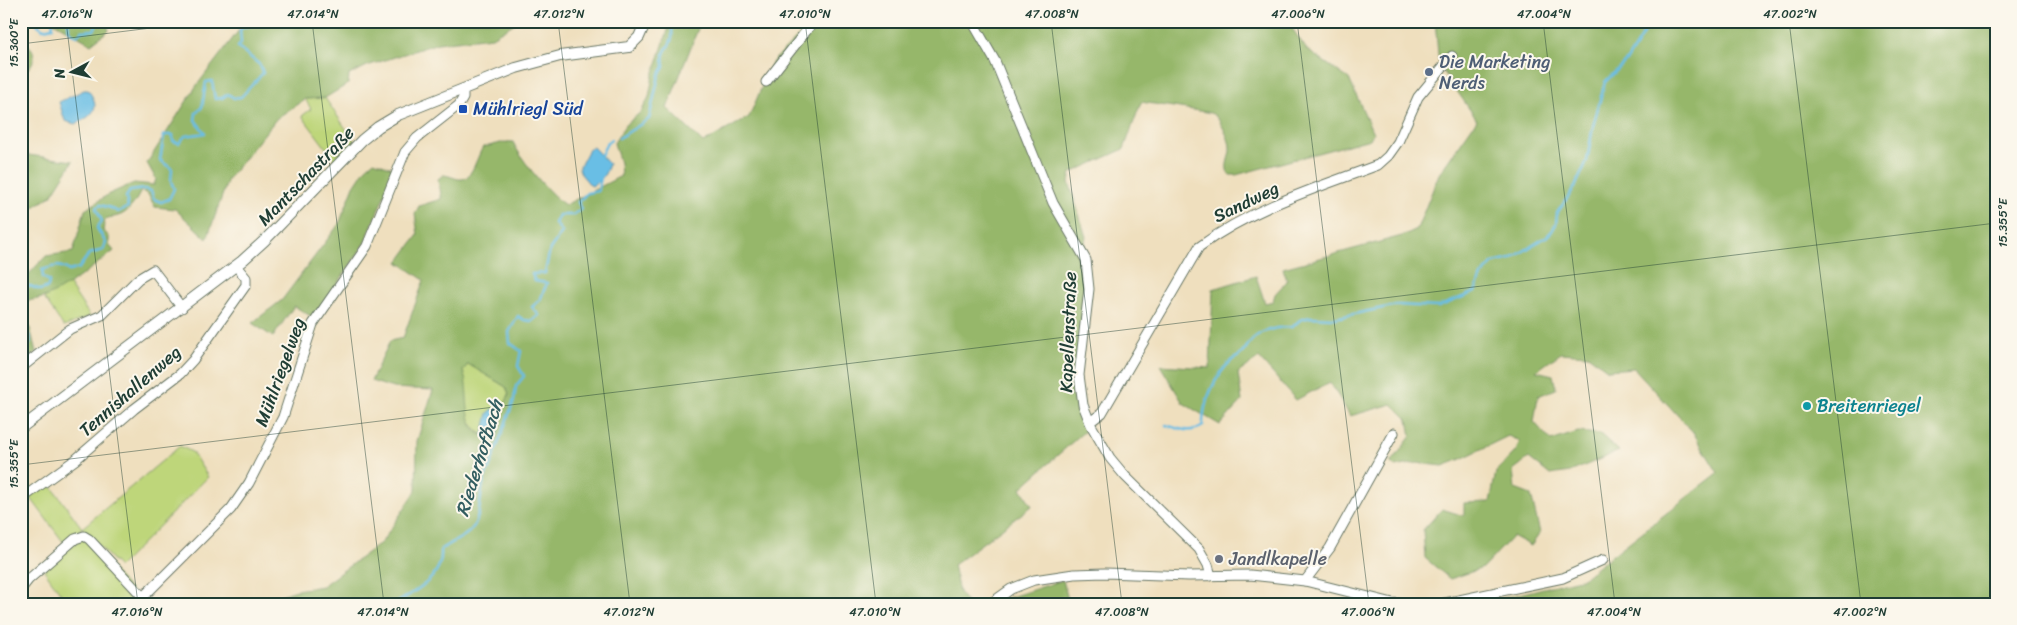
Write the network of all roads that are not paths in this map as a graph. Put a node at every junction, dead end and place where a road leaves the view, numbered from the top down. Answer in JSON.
{"nodes":[{"id":1,"x":646,"y":21,"type":"edge"},
{"id":2,"x":814,"y":21,"type":"edge"},
{"id":3,"x":972,"y":21,"type":"edge"},
{"id":4,"x":1452,"y":56,"type":"dead end"},
{"id":5,"x":766,"y":82,"type":"dead end"},
{"id":6,"x":463,"y":89,"type":"junction"},
{"id":7,"x":236,"y":266,"type":"junction"},
{"id":8,"x":182,"y":308,"type":"junction"},
{"id":9,"x":21,"y":368,"type":"edge"},
{"id":10,"x":1090,"y":422,"type":"junction"},
{"id":11,"x":21,"y":428,"type":"edge"},
{"id":12,"x":1394,"y":433,"type":"dead end"},
{"id":13,"x":21,"y":499,"type":"edge"},
{"id":14,"x":1603,"y":560,"type":"dead end"},
{"id":15,"x":1211,"y":576,"type":"junction"},
{"id":16,"x":1305,"y":581,"type":"junction"},
{"id":17,"x":21,"y":589,"type":"edge"},
{"id":18,"x":143,"y":597,"type":"junction"},
{"id":19,"x":136,"y":604,"type":"edge"},
{"id":20,"x":990,"y":604,"type":"edge"},
{"id":21,"x":1411,"y":604,"type":"edge"},
{"id":22,"x":1440,"y":604,"type":"edge"}],
"edges":[{"from":1,"to":6,"type":"street","name":"Mantschastraße"},
{"from":2,"to":5,"type":"street"},
{"from":3,"to":10,"type":"street","name":"Kapellenstraße"},
{"from":4,"to":10,"type":"street","name":"Sandweg"},
{"from":6,"to":7,"type":"street","name":"Mantschastraße"},
{"from":6,"to":18,"type":"street","name":"Mühlriegelweg"},
{"from":7,"to":8,"type":"street","name":"Mantschastraße"},
{"from":7,"to":13,"type":"street","name":"Tennishallenweg"},
{"from":8,"to":9,"type":"street"},
{"from":8,"to":11,"type":"street","name":"Mantschastraße"},
{"from":10,"to":15,"type":"street","name":"Kapellenstraße"},
{"from":12,"to":16,"type":"street"},
{"from":14,"to":22,"type":"street"},
{"from":15,"to":16,"type":"street"},
{"from":15,"to":20,"type":"street"},
{"from":16,"to":21,"type":"street"},
{"from":17,"to":18,"type":"street"},
{"from":18,"to":19,"type":"street","name":"Mühlriegelweg"}]}
